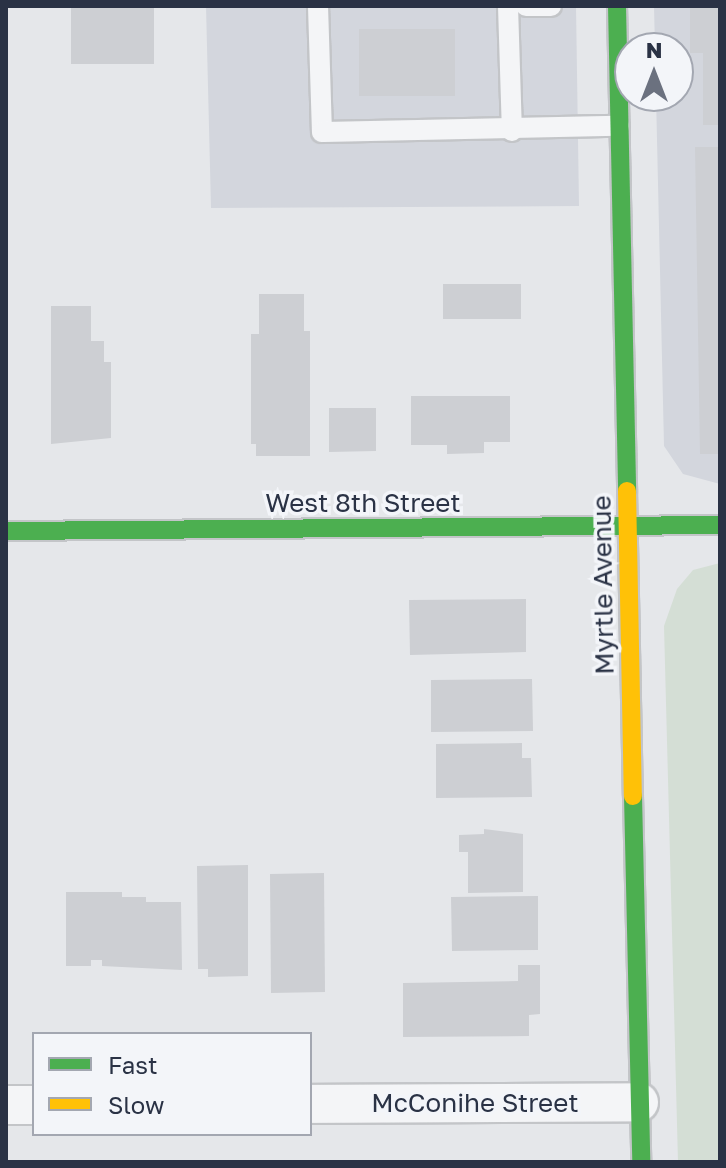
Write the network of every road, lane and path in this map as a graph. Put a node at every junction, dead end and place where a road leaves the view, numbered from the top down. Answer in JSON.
{"nodes":[{"id":1,"x":318,"y":6,"type":"edge"},
{"id":2,"x":508,"y":6,"type":"edge"},
{"id":3,"x":526,"y":6,"type":"edge"},
{"id":4,"x":551,"y":6,"type":"edge"},
{"id":5,"x":617,"y":6,"type":"edge"},
{"id":6,"x":619,"y":126,"type":"junction"},
{"id":7,"x":512,"y":131,"type":"junction"},
{"id":8,"x":627,"y":525,"type":"junction"},
{"id":9,"x":720,"y":525,"type":"edge"},
{"id":10,"x":6,"y":531,"type":"edge"},
{"id":11,"x":639,"y":1102,"type":"junction"},
{"id":12,"x":312,"y":1104,"type":"edge"},
{"id":13,"x":6,"y":1105,"type":"edge"},
{"id":14,"x":32,"y":1105,"type":"edge"},
{"id":15,"x":641,"y":1162,"type":"edge"}],
"edges":[{"from":1,"to":7,"type":"lane"},
{"from":2,"to":7,"type":"lane"},
{"from":3,"to":4,"type":"lane"},
{"from":5,"to":6,"type":"main road","name":"Myrtle Avenue"},
{"from":6,"to":7,"type":"lane"},
{"from":6,"to":8,"type":"main road","name":"Myrtle Avenue"},
{"from":8,"to":9,"type":"main road","name":"West 8th Street"},
{"from":8,"to":10,"type":"main road","name":"West 8th Street"},
{"from":8,"to":11,"type":"main road","name":"Myrtle Avenue"},
{"from":11,"to":12,"type":"street","name":"McConihe Street"},
{"from":11,"to":15,"type":"main road","name":"Myrtle Avenue"},
{"from":13,"to":14,"type":"street"}]}
